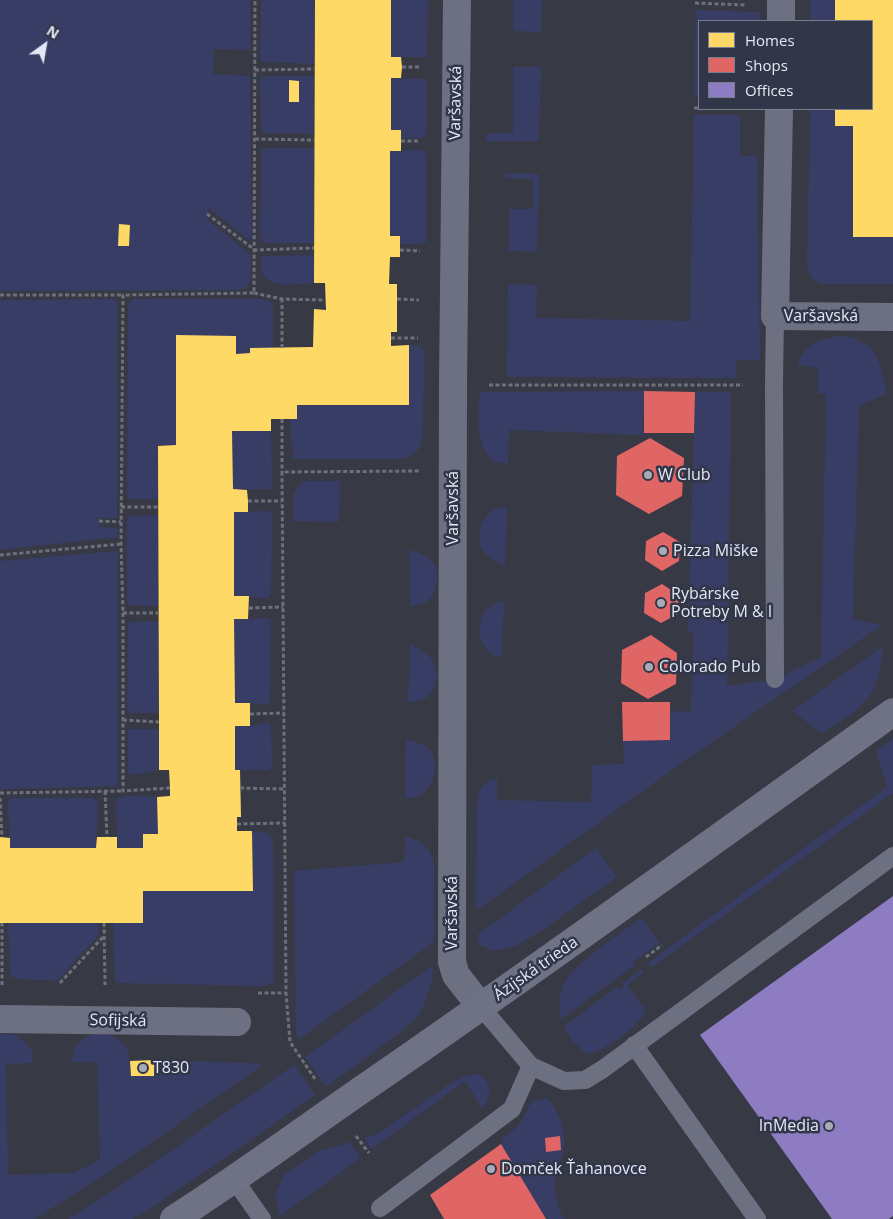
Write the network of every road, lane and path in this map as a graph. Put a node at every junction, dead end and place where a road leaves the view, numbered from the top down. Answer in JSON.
{"nodes":[{"id":1,"x":255,"y":0,"type":"edge"},
{"id":2,"x":457,"y":0,"type":"edge"},
{"id":3,"x":695,"y":3,"type":"dead end"},
{"id":4,"x":781,"y":9,"type":"edge"},
{"id":5,"x":426,"y":66,"type":"dead end"},
{"id":6,"x":402,"y":67,"type":"dead end"},
{"id":7,"x":314,"y":69,"type":"dead end"},
{"id":8,"x":255,"y":70,"type":"junction"},
{"id":9,"x":694,"y":108,"type":"dead end"},
{"id":10,"x":698,"y":108,"type":"edge"},
{"id":11,"x":779,"y":110,"type":"edge"},
{"id":12,"x":255,"y":139,"type":"junction"},
{"id":13,"x":314,"y":140,"type":"dead end"},
{"id":14,"x":401,"y":141,"type":"dead end"},
{"id":15,"x":426,"y":141,"type":"dead end"},
{"id":16,"x":207,"y":214,"type":"dead end"},
{"id":17,"x":314,"y":248,"type":"dead end"},
{"id":18,"x":255,"y":250,"type":"junction"},
{"id":19,"x":254,"y":293,"type":"junction"},
{"id":20,"x":0,"y":295,"type":"edge"},
{"id":21,"x":123,"y":295,"type":"junction"},
{"id":22,"x":282,"y":299,"type":"junction"},
{"id":23,"x":325,"y":300,"type":"dead end"},
{"id":24,"x":397,"y":300,"type":"dead end"},
{"id":25,"x":406,"y":300,"type":"dead end"},
{"id":26,"x":776,"y":316,"type":"junction"},
{"id":27,"x":893,"y":317,"type":"edge"},
{"id":28,"x":391,"y":338,"type":"dead end"},
{"id":29,"x":424,"y":338,"type":"dead end"},
{"id":30,"x":282,"y":348,"type":"dead end"},
{"id":31,"x":453,"y":385,"type":"junction"},
{"id":32,"x":730,"y":385,"type":"dead end"},
{"id":33,"x":282,"y":419,"type":"dead end"},
{"id":34,"x":421,"y":471,"type":"dead end"},
{"id":35,"x":282,"y":472,"type":"junction"},
{"id":36,"x":248,"y":501,"type":"dead end"},
{"id":37,"x":282,"y":501,"type":"junction"},
{"id":38,"x":122,"y":507,"type":"junction"},
{"id":39,"x":158,"y":507,"type":"dead end"},
{"id":40,"x":99,"y":521,"type":"dead end"},
{"id":41,"x":122,"y":522,"type":"junction"},
{"id":42,"x":121,"y":544,"type":"junction"},
{"id":43,"x":0,"y":555,"type":"edge"},
{"id":44,"x":283,"y":607,"type":"junction"},
{"id":45,"x":248,"y":608,"type":"dead end"},
{"id":46,"x":123,"y":613,"type":"junction"},
{"id":47,"x":159,"y":613,"type":"dead end"},
{"id":48,"x":775,"y":679,"type":"dead end"},
{"id":49,"x":893,"y":712,"type":"edge"},
{"id":50,"x":284,"y":713,"type":"junction"},
{"id":51,"x":250,"y":714,"type":"dead end"},
{"id":52,"x":123,"y":720,"type":"junction"},
{"id":53,"x":159,"y":722,"type":"dead end"},
{"id":54,"x":170,"y":788,"type":"dead end"},
{"id":55,"x":240,"y":788,"type":"dead end"},
{"id":56,"x":285,"y":789,"type":"junction"},
{"id":57,"x":105,"y":791,"type":"junction"},
{"id":58,"x":123,"y":791,"type":"junction"},
{"id":59,"x":0,"y":793,"type":"edge"},
{"id":60,"x":0,"y":798,"type":"edge"},
{"id":61,"x":285,"y":823,"type":"junction"},
{"id":62,"x":237,"y":824,"type":"dead end"},
{"id":63,"x":2,"y":837,"type":"dead end"},
{"id":64,"x":107,"y":837,"type":"dead end"},
{"id":65,"x":893,"y":856,"type":"edge"},
{"id":66,"x":2,"y":923,"type":"dead end"},
{"id":67,"x":104,"y":923,"type":"dead end"},
{"id":68,"x":104,"y":936,"type":"junction"},
{"id":69,"x":662,"y":945,"type":"dead end"},
{"id":70,"x":646,"y":957,"type":"dead end"},
{"id":71,"x":105,"y":982,"type":"dead end"},
{"id":72,"x":2,"y":987,"type":"dead end"},
{"id":73,"x":54,"y":989,"type":"dead end"},
{"id":74,"x":481,"y":1008,"type":"junction"},
{"id":75,"x":0,"y":1019,"type":"edge"},
{"id":76,"x":237,"y":1022,"type":"dead end"},
{"id":77,"x":634,"y":1045,"type":"junction"},
{"id":78,"x":532,"y":1066,"type":"junction"},
{"id":79,"x":316,"y":1080,"type":"dead end"},
{"id":80,"x":355,"y":1134,"type":"dead end"},
{"id":81,"x":369,"y":1153,"type":"dead end"},
{"id":82,"x":234,"y":1180,"type":"junction"},
{"id":83,"x":380,"y":1208,"type":"dead end"},
{"id":84,"x":174,"y":1219,"type":"edge"},
{"id":85,"x":262,"y":1219,"type":"edge"},
{"id":86,"x":758,"y":1219,"type":"edge"}],
"edges":[{"from":1,"to":8,"type":"path"},
{"from":2,"to":31,"type":"street","name":"Varšavská"},
{"from":3,"to":4,"type":"path"},
{"from":5,"to":6,"type":"path"},
{"from":7,"to":8,"type":"path"},
{"from":8,"to":12,"type":"path"},
{"from":9,"to":10,"type":"path"},
{"from":11,"to":26,"type":"street","name":"Varšavská"},
{"from":12,"to":13,"type":"path"},
{"from":12,"to":18,"type":"path"},
{"from":14,"to":15,"type":"path"},
{"from":16,"to":18,"type":"path"},
{"from":17,"to":18,"type":"path"},
{"from":18,"to":19,"type":"path"},
{"from":19,"to":21,"type":"path"},
{"from":19,"to":22,"type":"path"},
{"from":20,"to":21,"type":"path"},
{"from":21,"to":38,"type":"path"},
{"from":22,"to":23,"type":"path"},
{"from":22,"to":30,"type":"path"},
{"from":24,"to":25,"type":"path"},
{"from":26,"to":27,"type":"street","name":"Varšavská"},
{"from":26,"to":48,"type":"lane"},
{"from":28,"to":29,"type":"path"},
{"from":31,"to":32,"type":"path"},
{"from":31,"to":74,"type":"street","name":"Varšavská"},
{"from":33,"to":35,"type":"path"},
{"from":34,"to":35,"type":"path"},
{"from":35,"to":37,"type":"path"},
{"from":36,"to":37,"type":"path"},
{"from":37,"to":44,"type":"path"},
{"from":38,"to":39,"type":"path"},
{"from":38,"to":41,"type":"path"},
{"from":40,"to":41,"type":"path"},
{"from":41,"to":42,"type":"path"},
{"from":42,"to":43,"type":"path"},
{"from":42,"to":46,"type":"path"},
{"from":44,"to":45,"type":"path"},
{"from":44,"to":50,"type":"path"},
{"from":46,"to":47,"type":"path"},
{"from":46,"to":52,"type":"path"},
{"from":49,"to":74,"type":"street","name":"Ázijská trieda"},
{"from":50,"to":51,"type":"path"},
{"from":50,"to":56,"type":"path"},
{"from":52,"to":53,"type":"path"},
{"from":52,"to":58,"type":"path"},
{"from":54,"to":58,"type":"path"},
{"from":55,"to":56,"type":"path"},
{"from":56,"to":61,"type":"path"},
{"from":57,"to":58,"type":"path"},
{"from":57,"to":59,"type":"path"},
{"from":57,"to":64,"type":"path"},
{"from":60,"to":63,"type":"path"},
{"from":61,"to":62,"type":"path"},
{"from":61,"to":79,"type":"path"},
{"from":65,"to":77,"type":"lane"},
{"from":66,"to":72,"type":"path"},
{"from":67,"to":68,"type":"path"},
{"from":68,"to":71,"type":"path"},
{"from":68,"to":73,"type":"path"},
{"from":69,"to":70,"type":"path"},
{"from":74,"to":78,"type":"lane"},
{"from":74,"to":82,"type":"street","name":"Ázijská trieda"},
{"from":75,"to":76,"type":"street","name":"Sofijská"},
{"from":77,"to":78,"type":"lane"},
{"from":77,"to":86,"type":"lane"},
{"from":78,"to":83,"type":"lane"},
{"from":80,"to":81,"type":"path"},
{"from":82,"to":84,"type":"street","name":"Ázijská trieda"},
{"from":82,"to":85,"type":"lane"}]}
